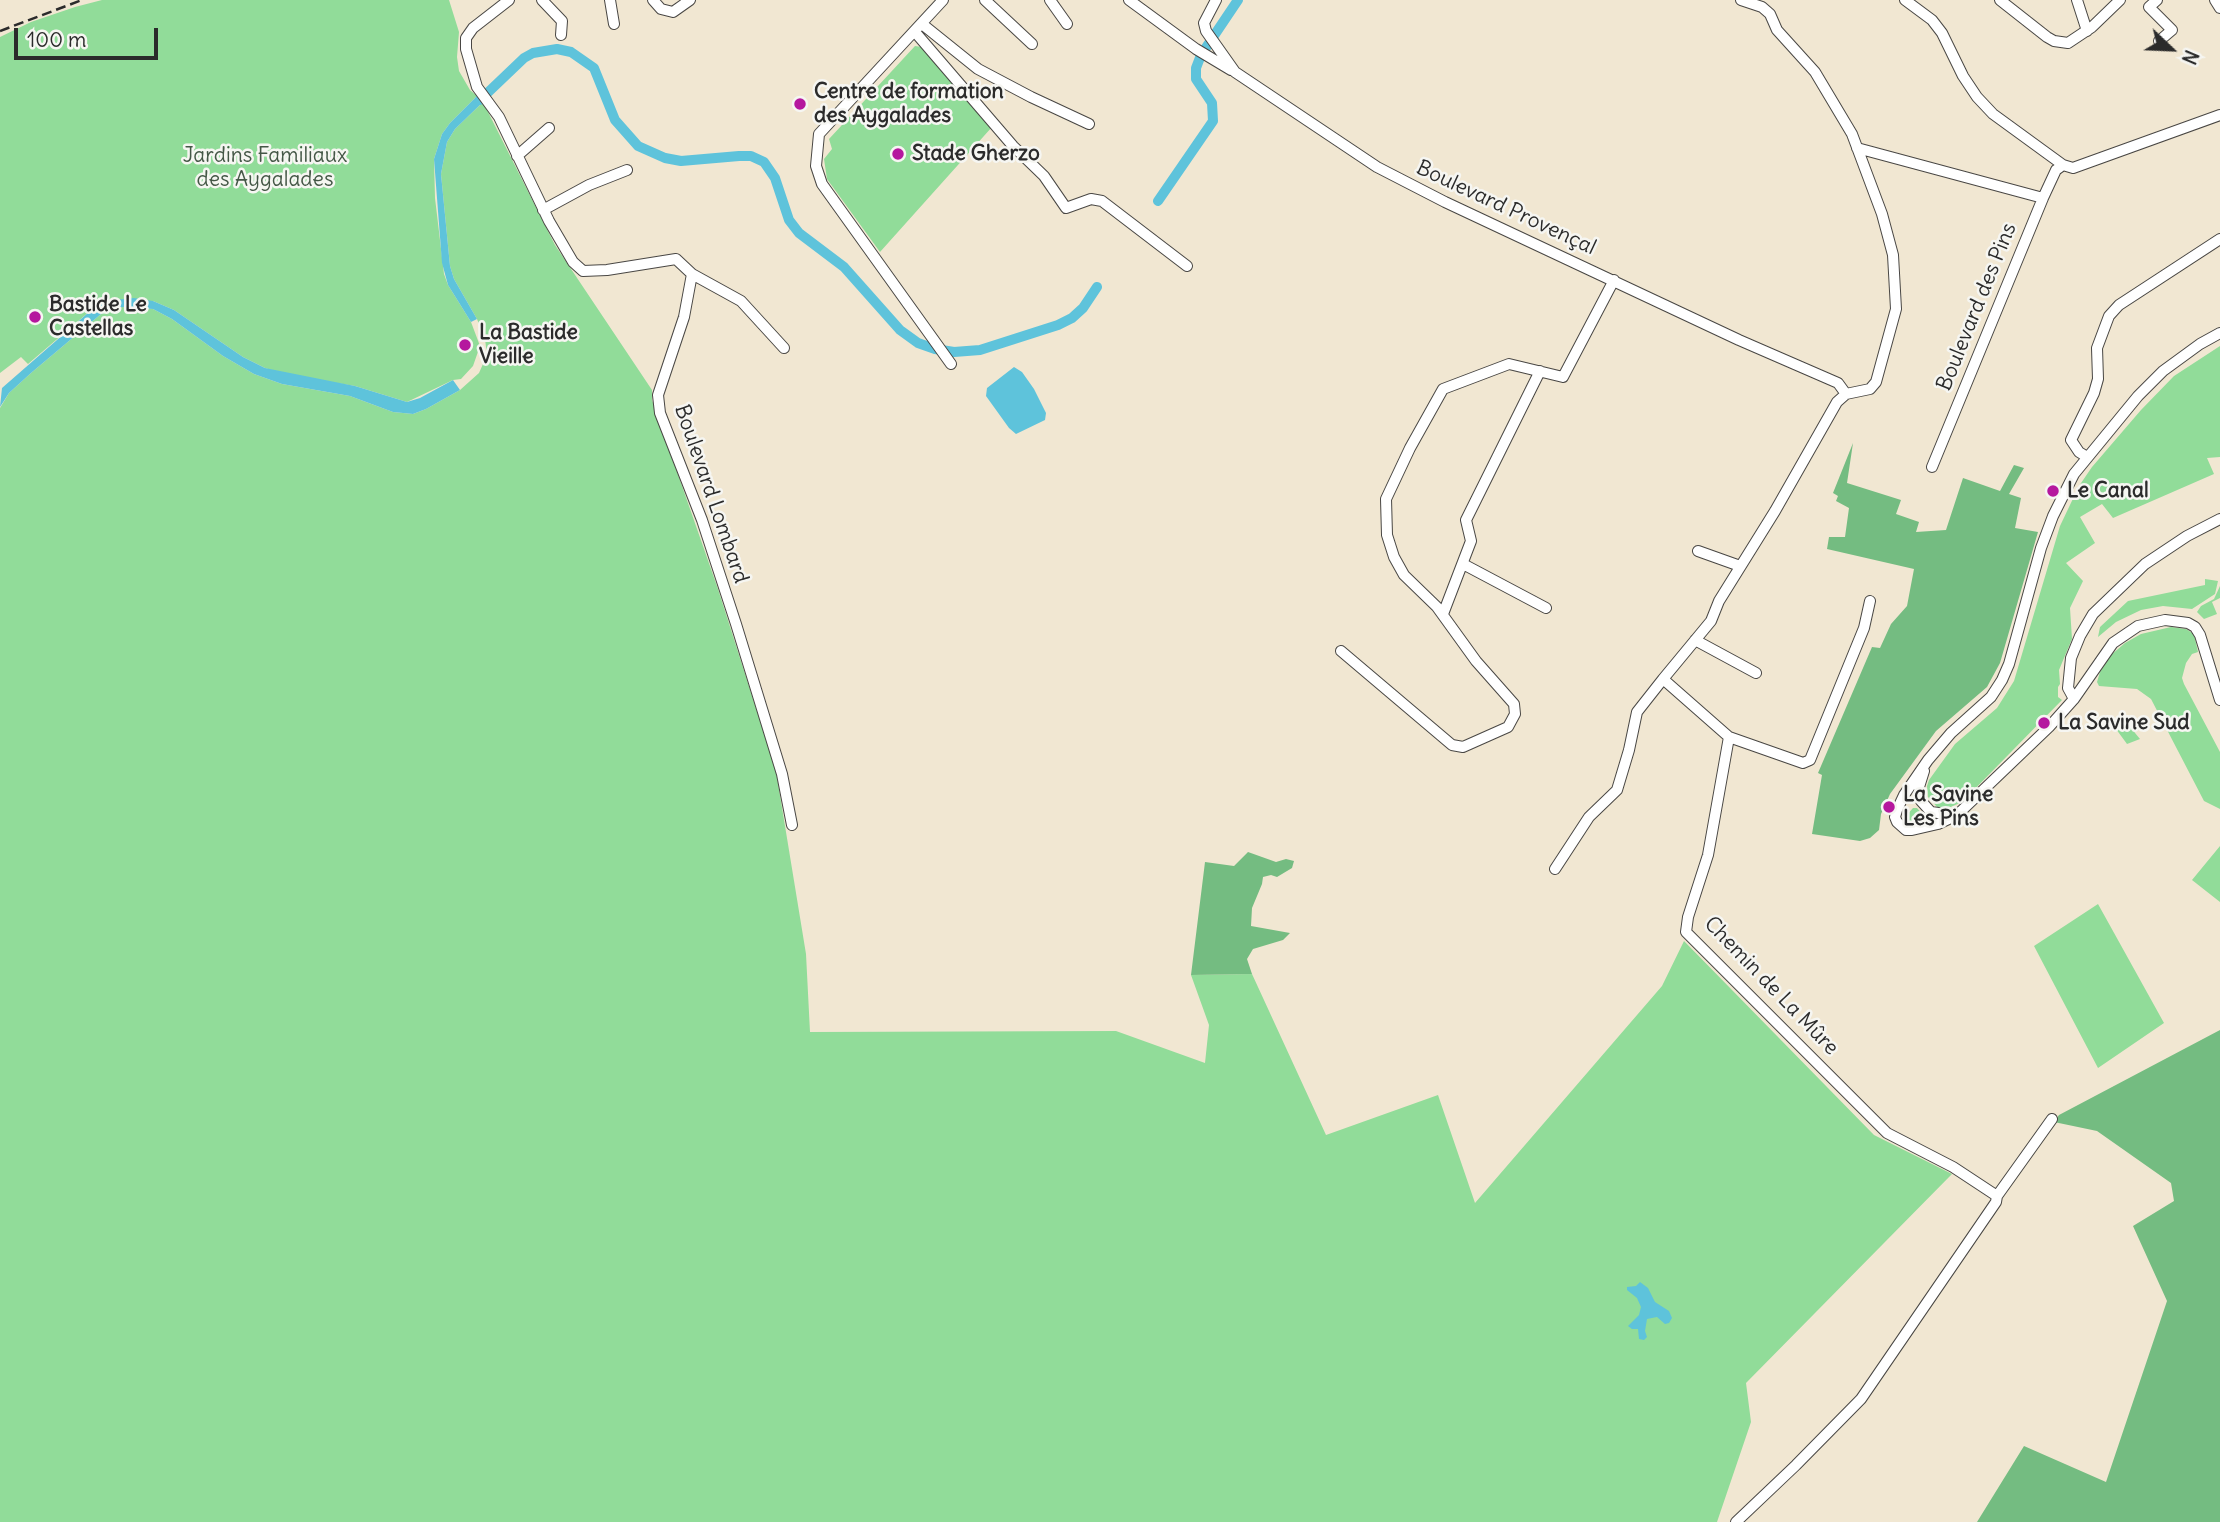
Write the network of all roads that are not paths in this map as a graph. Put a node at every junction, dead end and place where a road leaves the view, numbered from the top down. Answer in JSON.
{"nodes":[{"id":1,"x":509,"y":0,"type":"edge"},
{"id":2,"x":542,"y":0,"type":"edge"},
{"id":3,"x":610,"y":0,"type":"edge"},
{"id":4,"x":653,"y":0,"type":"edge"},
{"id":5,"x":690,"y":0,"type":"edge"},
{"id":6,"x":943,"y":0,"type":"edge"},
{"id":7,"x":985,"y":0,"type":"edge"},
{"id":8,"x":1050,"y":0,"type":"edge"},
{"id":9,"x":1129,"y":0,"type":"edge"},
{"id":10,"x":1216,"y":0,"type":"edge"},
{"id":11,"x":1741,"y":0,"type":"edge"},
{"id":12,"x":1905,"y":0,"type":"edge"},
{"id":13,"x":2000,"y":0,"type":"edge"},
{"id":14,"x":2077,"y":0,"type":"edge"},
{"id":15,"x":2120,"y":0,"type":"edge"},
{"id":16,"x":2157,"y":0,"type":"edge"},
{"id":17,"x":2215,"y":0,"type":"edge"},
{"id":18,"x":2220,"y":8,"type":"edge"},
{"id":19,"x":1067,"y":23,"type":"dead end"},
{"id":20,"x":614,"y":24,"type":"dead end"},
{"id":21,"x":919,"y":28,"type":"junction"},
{"id":22,"x":2087,"y":31,"type":"junction"},
{"id":23,"x":561,"y":35,"type":"dead end"},
{"id":24,"x":2159,"y":41,"type":"dead end"},
{"id":25,"x":1032,"y":44,"type":"dead end"},
{"id":26,"x":1235,"y":72,"type":"junction"},
{"id":27,"x":2220,"y":115,"type":"edge"},
{"id":28,"x":1089,"y":124,"type":"dead end"},
{"id":29,"x":549,"y":128,"type":"dead end"},
{"id":30,"x":1857,"y":148,"type":"junction"},
{"id":31,"x":517,"y":156,"type":"junction"},
{"id":32,"x":2063,"y":165,"type":"junction"},
{"id":33,"x":627,"y":170,"type":"dead end"},
{"id":34,"x":2043,"y":198,"type":"junction"},
{"id":35,"x":543,"y":210,"type":"junction"},
{"id":36,"x":2220,"y":239,"type":"edge"},
{"id":37,"x":1187,"y":266,"type":"dead end"},
{"id":38,"x":692,"y":274,"type":"junction"},
{"id":39,"x":1614,"y":280,"type":"junction"},
{"id":40,"x":2220,"y":334,"type":"edge"},
{"id":41,"x":785,"y":348,"type":"dead end"},
{"id":42,"x":951,"y":364,"type":"dead end"},
{"id":43,"x":1540,"y":371,"type":"junction"},
{"id":44,"x":1846,"y":394,"type":"junction"},
{"id":45,"x":2087,"y":457,"type":"junction"},
{"id":46,"x":1931,"y":467,"type":"dead end"},
{"id":47,"x":2220,"y":519,"type":"edge"},
{"id":48,"x":1698,"y":551,"type":"dead end"},
{"id":49,"x":1463,"y":564,"type":"junction"},
{"id":50,"x":1740,"y":566,"type":"junction"},
{"id":51,"x":1870,"y":601,"type":"dead end"},
{"id":52,"x":1546,"y":608,"type":"dead end"},
{"id":53,"x":1443,"y":614,"type":"junction"},
{"id":54,"x":1695,"y":640,"type":"junction"},
{"id":55,"x":1341,"y":651,"type":"dead end"},
{"id":56,"x":1756,"y":673,"type":"dead end"},
{"id":57,"x":1663,"y":679,"type":"junction"},
{"id":58,"x":2074,"y":699,"type":"junction"},
{"id":59,"x":2220,"y":700,"type":"edge"},
{"id":60,"x":1729,"y":737,"type":"junction"},
{"id":61,"x":1928,"y":760,"type":"junction"},
{"id":62,"x":1957,"y":815,"type":"junction"},
{"id":63,"x":792,"y":825,"type":"dead end"},
{"id":64,"x":1555,"y":869,"type":"dead end"},
{"id":65,"x":2052,"y":1119,"type":"dead end"},
{"id":66,"x":1997,"y":1196,"type":"junction"},
{"id":67,"x":1736,"y":1522,"type":"edge"}],
"edges":[{"from":1,"to":31,"type":"street"},
{"from":2,"to":23,"type":"street"},
{"from":3,"to":20,"type":"street"},
{"from":4,"to":5,"type":"street"},
{"from":6,"to":21,"type":"street"},
{"from":7,"to":25,"type":"street"},
{"from":8,"to":19,"type":"street"},
{"from":9,"to":26,"type":"street"},
{"from":10,"to":26,"type":"street","name":"Boulevard Provençal"},
{"from":11,"to":30,"type":"street"},
{"from":12,"to":32,"type":"street"},
{"from":13,"to":22,"type":"street"},
{"from":14,"to":22,"type":"street"},
{"from":15,"to":22,"type":"street"},
{"from":16,"to":24,"type":"street"},
{"from":17,"to":18,"type":"street"},
{"from":21,"to":28,"type":"street"},
{"from":21,"to":37,"type":"street"},
{"from":21,"to":42,"type":"street"},
{"from":26,"to":39,"type":"street","name":"Boulevard Provençal"},
{"from":27,"to":32,"type":"street"},
{"from":29,"to":31,"type":"street"},
{"from":30,"to":34,"type":"street"},
{"from":30,"to":44,"type":"street"},
{"from":31,"to":35,"type":"street"},
{"from":32,"to":34,"type":"street","name":"Boulevard des Pins"},
{"from":33,"to":35,"type":"street"},
{"from":34,"to":46,"type":"street","name":"Boulevard des Pins"},
{"from":35,"to":38,"type":"street"},
{"from":36,"to":45,"type":"street"},
{"from":38,"to":41,"type":"street"},
{"from":38,"to":63,"type":"street","name":"Boulevard Lombard"},
{"from":39,"to":43,"type":"street"},
{"from":39,"to":44,"type":"street","name":"Boulevard Provençal"},
{"from":40,"to":45,"type":"street"},
{"from":43,"to":49,"type":"street"},
{"from":43,"to":53,"type":"street"},
{"from":44,"to":50,"type":"street"},
{"from":45,"to":61,"type":"street"},
{"from":47,"to":58,"type":"street"},
{"from":48,"to":50,"type":"street"},
{"from":49,"to":52,"type":"street"},
{"from":49,"to":53,"type":"street"},
{"from":50,"to":54,"type":"street"},
{"from":51,"to":60,"type":"street"},
{"from":53,"to":55,"type":"street"},
{"from":54,"to":56,"type":"street"},
{"from":54,"to":57,"type":"street"},
{"from":57,"to":60,"type":"street"},
{"from":57,"to":64,"type":"street"},
{"from":58,"to":59,"type":"street"},
{"from":58,"to":62,"type":"street"},
{"from":60,"to":66,"type":"street","name":"Chemin de La Mûre"},
{"from":61,"to":62,"type":"street"},
{"from":61,"to":62,"type":"street"},
{"from":65,"to":66,"type":"street"},
{"from":66,"to":67,"type":"street"}]}
